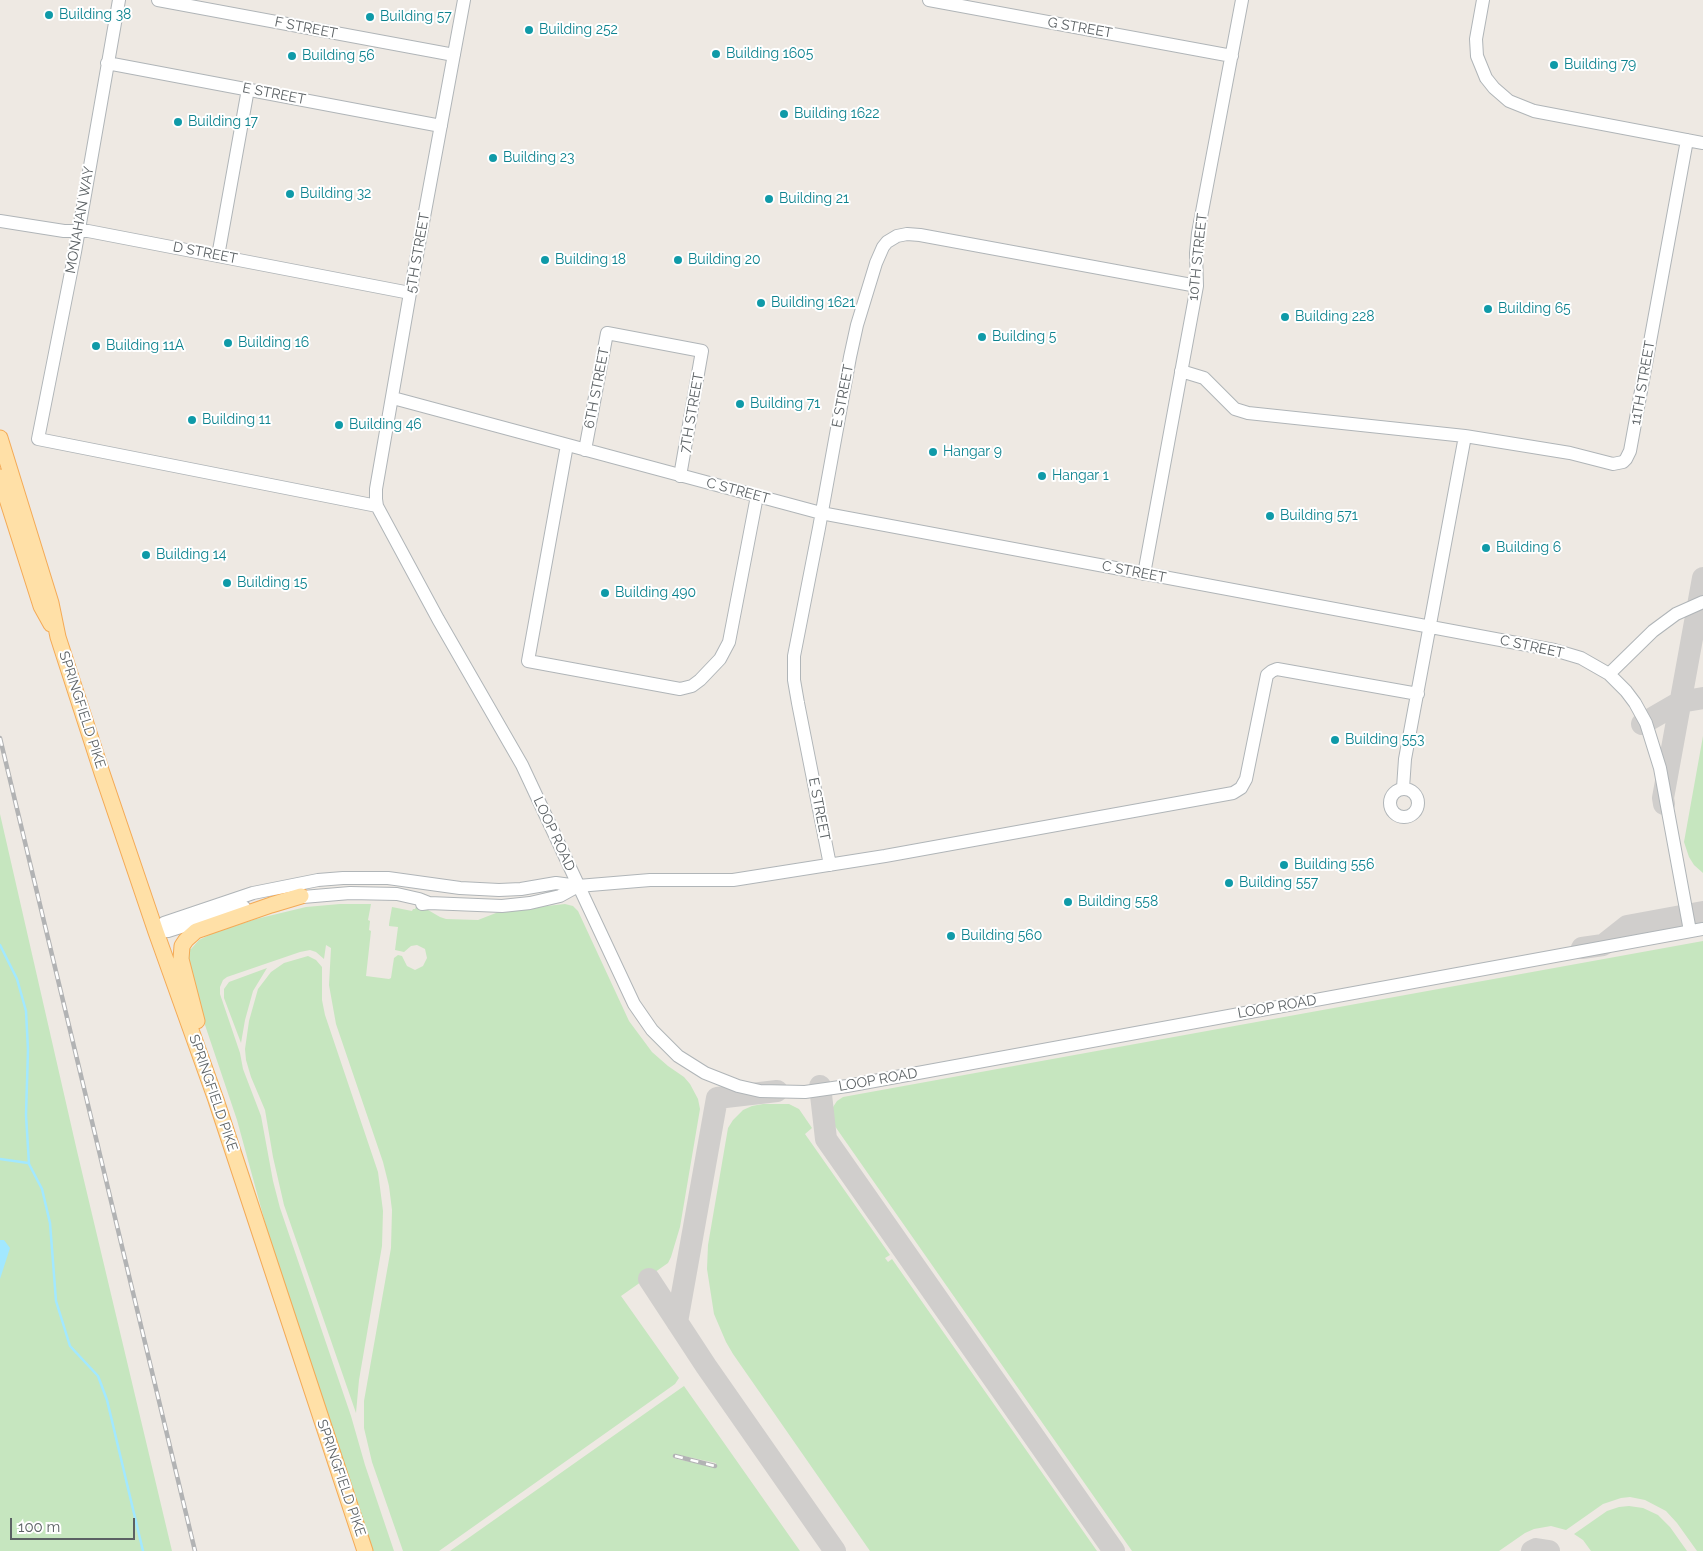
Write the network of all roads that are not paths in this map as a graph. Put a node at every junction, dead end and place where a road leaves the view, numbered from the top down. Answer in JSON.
{"nodes":[{"id":1,"x":119,"y":0,"type":"edge"},
{"id":2,"x":158,"y":0,"type":"edge"},
{"id":3,"x":464,"y":0,"type":"edge"},
{"id":4,"x":929,"y":0,"type":"edge"},
{"id":5,"x":1242,"y":0,"type":"edge"},
{"id":6,"x":1483,"y":0,"type":"edge"},
{"id":7,"x":454,"y":55,"type":"junction"},
{"id":8,"x":1232,"y":56,"type":"junction"},
{"id":9,"x":107,"y":63,"type":"junction"},
{"id":10,"x":248,"y":89,"type":"junction"},
{"id":11,"x":441,"y":126,"type":"junction"},
{"id":12,"x":1687,"y":140,"type":"junction"},
{"id":13,"x":1703,"y":142,"type":"edge"},
{"id":14,"x":0,"y":221,"type":"edge"},
{"id":15,"x":78,"y":231,"type":"junction"},
{"id":16,"x":218,"y":256,"type":"junction"},
{"id":17,"x":1197,"y":286,"type":"junction"},
{"id":18,"x":410,"y":292,"type":"junction"},
{"id":19,"x":702,"y":351,"type":"joint"},
{"id":20,"x":1181,"y":371,"type":"junction"},
{"id":21,"x":393,"y":398,"type":"junction"},
{"id":22,"x":1465,"y":436,"type":"junction"},
{"id":23,"x":0,"y":438,"type":"edge"},
{"id":24,"x":567,"y":445,"type":"junction"},
{"id":25,"x":585,"y":450,"type":"junction"},
{"id":26,"x":680,"y":476,"type":"junction"},
{"id":27,"x":7,"y":479,"type":"edge"},
{"id":28,"x":757,"y":496,"type":"junction"},
{"id":29,"x":377,"y":506,"type":"junction"},
{"id":30,"x":821,"y":513,"type":"junction"},
{"id":31,"x":1144,"y":574,"type":"junction"},
{"id":32,"x":1703,"y":602,"type":"edge"},
{"id":33,"x":1429,"y":627,"type":"junction"},
{"id":34,"x":1609,"y":674,"type":"junction"},
{"id":35,"x":1418,"y":694,"type":"junction"},
{"id":36,"x":1403,"y":788,"type":"dead end"},
{"id":37,"x":830,"y":865,"type":"junction"},
{"id":38,"x":578,"y":886,"type":"junction"},
{"id":39,"x":301,"y":896,"type":"junction"},
{"id":40,"x":1697,"y":930,"type":"edge"},
{"id":41,"x":156,"y":932,"type":"junction"},
{"id":42,"x":216,"y":1100,"type":"junction"},
{"id":43,"x":365,"y":1551,"type":"edge"}],
"edges":[{"from":1,"to":9,"type":"street","name":"MONAHAN WAY"},
{"from":2,"to":7,"type":"street","name":"F STREET"},
{"from":3,"to":7,"type":"street","name":"5TH STREET"},
{"from":4,"to":8,"type":"street","name":"G STREET"},
{"from":5,"to":8,"type":"street","name":"10TH STREET"},
{"from":6,"to":12,"type":"street"},
{"from":7,"to":11,"type":"street","name":"5TH STREET"},
{"from":8,"to":17,"type":"street","name":"10TH STREET"},
{"from":9,"to":10,"type":"street","name":"E STREET"},
{"from":9,"to":15,"type":"street","name":"MONAHAN WAY"},
{"from":10,"to":11,"type":"street","name":"E STREET"},
{"from":10,"to":16,"type":"street"},
{"from":11,"to":18,"type":"street","name":"5TH STREET"},
{"from":12,"to":13,"type":"street"},
{"from":12,"to":22,"type":"street","name":"11TH STREET"},
{"from":14,"to":15,"type":"street","name":"D STREET"},
{"from":15,"to":16,"type":"street","name":"D STREET"},
{"from":15,"to":29,"type":"street","name":"MONAHAN WAY"},
{"from":16,"to":18,"type":"street","name":"D STREET"},
{"from":17,"to":20,"type":"street","name":"10TH STREET"},
{"from":17,"to":30,"type":"street","name":"E STREET"},
{"from":18,"to":21,"type":"street","name":"5TH STREET"},
{"from":19,"to":25,"type":"street","name":"6TH STREET"},
{"from":19,"to":26,"type":"street","name":"7TH STREET"},
{"from":20,"to":22,"type":"street","name":"11TH STREET"},
{"from":20,"to":31,"type":"street","name":"10TH STREET"},
{"from":21,"to":24,"type":"street","name":"C STREET"},
{"from":21,"to":29,"type":"street","name":"5TH STREET"},
{"from":22,"to":33,"type":"street"},
{"from":23,"to":27,"type":"main road","name":"SPRINGFIELD PIKE"},
{"from":24,"to":25,"type":"street","name":"C STREET"},
{"from":24,"to":28,"type":"street"},
{"from":25,"to":26,"type":"street","name":"C STREET"},
{"from":26,"to":28,"type":"street","name":"C STREET"},
{"from":27,"to":41,"type":"main road","name":"SPRINGFIELD PIKE"},
{"from":28,"to":30,"type":"street","name":"C STREET"},
{"from":29,"to":38,"type":"street","name":"LOOP ROAD"},
{"from":30,"to":31,"type":"street","name":"C STREET"},
{"from":30,"to":37,"type":"street","name":"E STREET"},
{"from":31,"to":33,"type":"street","name":"C STREET"},
{"from":32,"to":34,"type":"street"},
{"from":33,"to":34,"type":"street","name":"C STREET"},
{"from":33,"to":35,"type":"street"},
{"from":34,"to":40,"type":"street","name":"C STREET"},
{"from":35,"to":36,"type":"street"},
{"from":35,"to":37,"type":"street"},
{"from":37,"to":38,"type":"street"},
{"from":38,"to":39,"type":"street"},
{"from":38,"to":40,"type":"street","name":"LOOP ROAD"},
{"from":38,"to":41,"type":"street"},
{"from":39,"to":41,"type":"street"},
{"from":39,"to":42,"type":"main road"},
{"from":41,"to":42,"type":"main road","name":"SPRINGFIELD PIKE"},
{"from":42,"to":43,"type":"main road","name":"SPRINGFIELD PIKE"}]}
